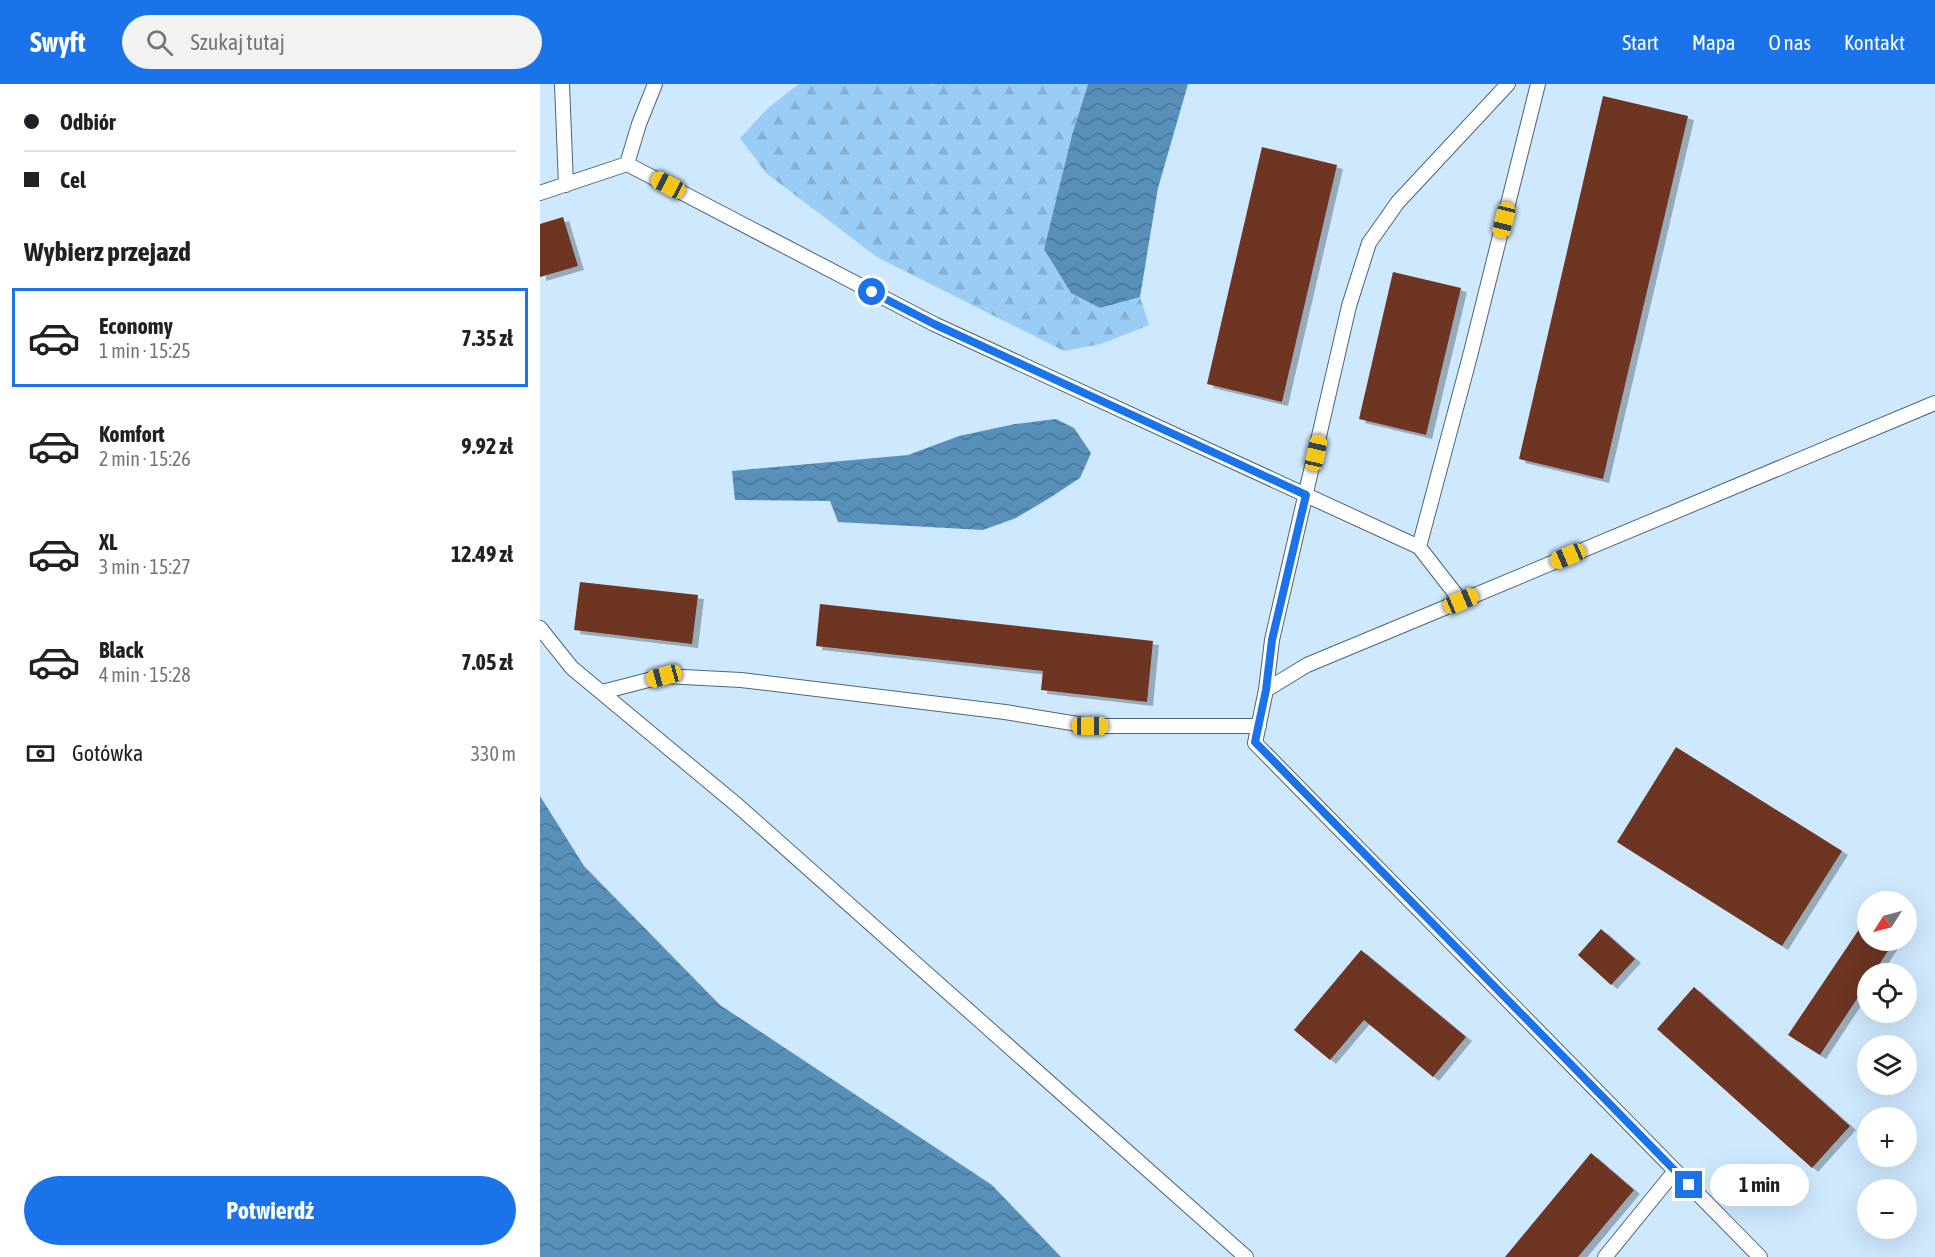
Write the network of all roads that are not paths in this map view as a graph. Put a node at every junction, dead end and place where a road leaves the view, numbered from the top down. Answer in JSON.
{"nodes":[{"id":1,"x":562,"y":84,"type":"edge"},
{"id":2,"x":655,"y":84,"type":"edge"},
{"id":3,"x":1508,"y":84,"type":"edge"},
{"id":4,"x":1538,"y":84,"type":"edge"},
{"id":5,"x":627,"y":164,"type":"junction"},
{"id":6,"x":566,"y":184,"type":"junction"},
{"id":7,"x":540,"y":194,"type":"edge"},
{"id":8,"x":1935,"y":402,"type":"edge"},
{"id":9,"x":1306,"y":495,"type":"junction"},
{"id":10,"x":1419,"y":547,"type":"junction"},
{"id":11,"x":1461,"y":601,"type":"junction"},
{"id":12,"x":540,"y":628,"type":"edge"},
{"id":13,"x":1266,"y":690,"type":"junction"},
{"id":14,"x":602,"y":692,"type":"junction"},
{"id":15,"x":1259,"y":726,"type":"junction"},
{"id":16,"x":1675,"y":1171,"type":"junction"},
{"id":17,"x":1246,"y":1257,"type":"edge"},
{"id":18,"x":1605,"y":1257,"type":"edge"},
{"id":19,"x":1760,"y":1257,"type":"edge"}],
"edges":[{"from":1,"to":6,"type":"lane"},
{"from":2,"to":5,"type":"lane"},
{"from":3,"to":9,"type":"lane"},
{"from":4,"to":10,"type":"lane"},
{"from":5,"to":6,"type":"lane"},
{"from":5,"to":9,"type":"lane"},
{"from":6,"to":7,"type":"lane"},
{"from":8,"to":11,"type":"lane"},
{"from":9,"to":10,"type":"lane"},
{"from":9,"to":13,"type":"lane"},
{"from":10,"to":11,"type":"lane"},
{"from":11,"to":13,"type":"lane"},
{"from":12,"to":14,"type":"lane"},
{"from":13,"to":15,"type":"lane"},
{"from":14,"to":15,"type":"lane"},
{"from":14,"to":17,"type":"lane"},
{"from":15,"to":16,"type":"lane"},
{"from":16,"to":18,"type":"lane"},
{"from":16,"to":19,"type":"lane"}]}
